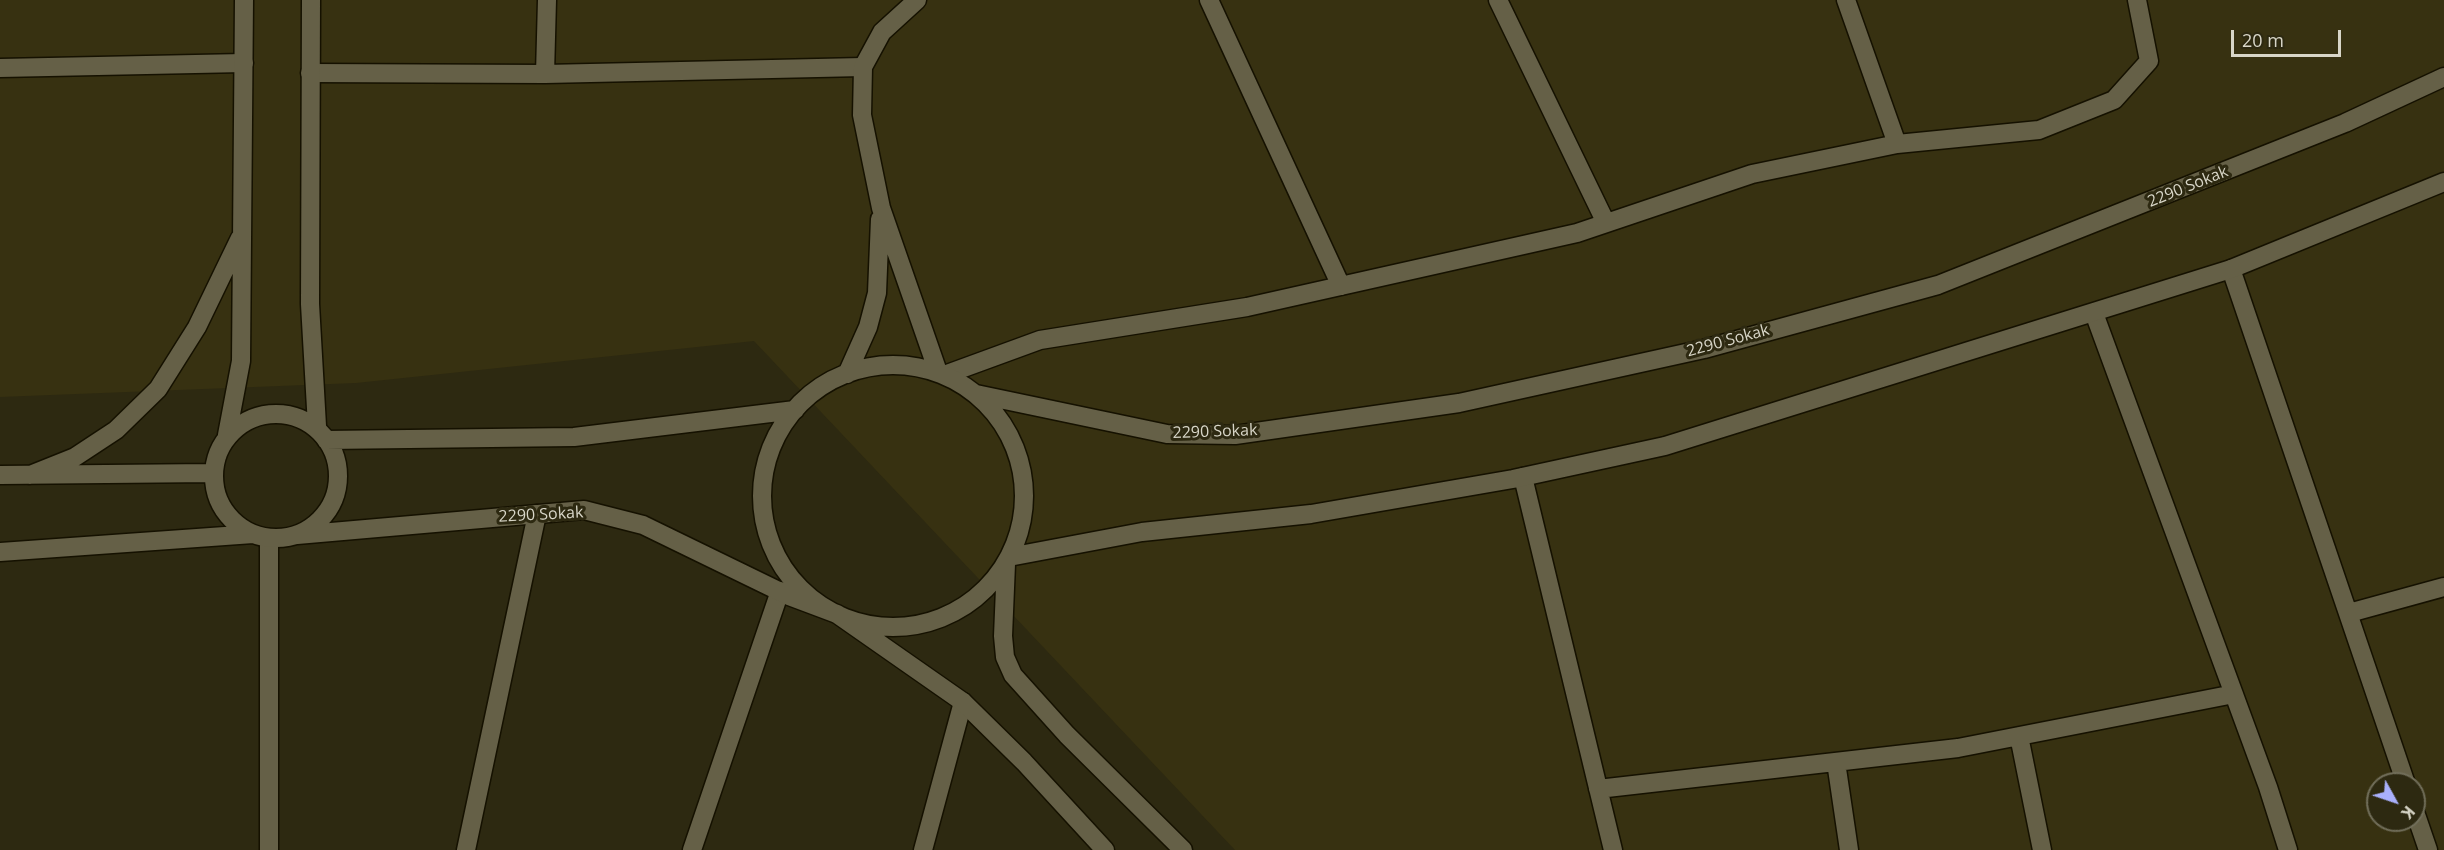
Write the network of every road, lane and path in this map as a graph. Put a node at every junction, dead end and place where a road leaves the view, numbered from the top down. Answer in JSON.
{"nodes":[{"id":1,"x":244,"y":0,"type":"edge"},
{"id":2,"x":311,"y":0,"type":"edge"},
{"id":3,"x":547,"y":0,"type":"edge"},
{"id":4,"x":917,"y":0,"type":"edge"},
{"id":5,"x":1209,"y":0,"type":"edge"},
{"id":6,"x":1498,"y":0,"type":"edge"},
{"id":7,"x":1846,"y":0,"type":"edge"},
{"id":8,"x":2137,"y":0,"type":"edge"},
{"id":9,"x":244,"y":63,"type":"junction"},
{"id":10,"x":863,"y":67,"type":"junction"},
{"id":11,"x":0,"y":68,"type":"edge"},
{"id":12,"x":310,"y":73,"type":"junction"},
{"id":13,"x":545,"y":74,"type":"junction"},
{"id":14,"x":2444,"y":77,"type":"edge"},
{"id":15,"x":1897,"y":144,"type":"junction"},
{"id":16,"x":2444,"y":182,"type":"edge"},
{"id":17,"x":881,"y":208,"type":"junction"},
{"id":18,"x":1606,"y":224,"type":"junction"},
{"id":19,"x":242,"y":234,"type":"junction"},
{"id":20,"x":2231,"y":269,"type":"junction"},
{"id":21,"x":1341,"y":286,"type":"junction"},
{"id":22,"x":2094,"y":313,"type":"junction"},
{"id":23,"x":943,"y":373,"type":"junction"},
{"id":24,"x":847,"y":374,"type":"junction"},
{"id":25,"x":976,"y":394,"type":"junction"},
{"id":26,"x":795,"y":410,"type":"junction"},
{"id":27,"x":322,"y":433,"type":"junction"},
{"id":28,"x":227,"y":435,"type":"junction"},
{"id":29,"x":212,"y":472,"type":"junction"},
{"id":30,"x":0,"y":475,"type":"edge"},
{"id":31,"x":30,"y":475,"type":"junction"},
{"id":32,"x":1523,"y":477,"type":"junction"},
{"id":33,"x":537,"y":514,"type":"junction"},
{"id":34,"x":297,"y":535,"type":"junction"},
{"id":35,"x":262,"y":536,"type":"junction"},
{"id":36,"x":0,"y":552,"type":"edge"},
{"id":37,"x":1008,"y":561,"type":"junction"},
{"id":38,"x":2444,"y":587,"type":"edge"},
{"id":39,"x":780,"y":591,"type":"junction"},
{"id":40,"x":2349,"y":613,"type":"junction"},
{"id":41,"x":837,"y":614,"type":"junction"},
{"id":42,"x":2234,"y":694,"type":"junction"},
{"id":43,"x":963,"y":702,"type":"junction"},
{"id":44,"x":2019,"y":736,"type":"junction"},
{"id":45,"x":1836,"y":762,"type":"junction"},
{"id":46,"x":2402,"y":772,"type":"edge"},
{"id":47,"x":1598,"y":789,"type":"junction"},
{"id":48,"x":2422,"y":832,"type":"edge"},
{"id":49,"x":269,"y":850,"type":"edge"},
{"id":50,"x":466,"y":850,"type":"edge"},
{"id":51,"x":692,"y":850,"type":"edge"},
{"id":52,"x":923,"y":850,"type":"edge"},
{"id":53,"x":1105,"y":850,"type":"edge"},
{"id":54,"x":1183,"y":850,"type":"edge"},
{"id":55,"x":1612,"y":850,"type":"edge"},
{"id":56,"x":1849,"y":850,"type":"edge"},
{"id":57,"x":2042,"y":850,"type":"edge"},
{"id":58,"x":2288,"y":850,"type":"edge"},
{"id":59,"x":2428,"y":850,"type":"edge"}],
"edges":[{"from":1,"to":9,"type":"main road"},
{"from":2,"to":12,"type":"main road","name":"2290 Sokak"},
{"from":3,"to":13,"type":"main road"},
{"from":4,"to":10,"type":"main road"},
{"from":5,"to":21,"type":"main road"},
{"from":6,"to":18,"type":"main road"},
{"from":7,"to":15,"type":"main road"},
{"from":8,"to":15,"type":"main road"},
{"from":9,"to":11,"type":"main road"},
{"from":9,"to":19,"type":"main road"},
{"from":10,"to":13,"type":"main road"},
{"from":10,"to":17,"type":"main road"},
{"from":12,"to":13,"type":"main road"},
{"from":12,"to":27,"type":"main road","name":"2290 Sokak"},
{"from":14,"to":25,"type":"main road","name":"2290 Sokak"},
{"from":15,"to":18,"type":"main road"},
{"from":16,"to":20,"type":"main road"},
{"from":17,"to":23,"type":"main road"},
{"from":17,"to":24,"type":"main road"},
{"from":18,"to":21,"type":"main road"},
{"from":19,"to":28,"type":"main road"},
{"from":19,"to":31,"type":"main road"},
{"from":20,"to":22,"type":"main road"},
{"from":20,"to":40,"type":"main road"},
{"from":21,"to":23,"type":"main road"},
{"from":22,"to":32,"type":"main road"},
{"from":22,"to":42,"type":"main road"},
{"from":23,"to":24,"type":"main road","name":"2290 Sokak"},
{"from":23,"to":25,"type":"main road","name":"2290 Sokak"},
{"from":24,"to":26,"type":"main road","name":"2290 Sokak"},
{"from":25,"to":37,"type":"main road","name":"2290 Sokak"},
{"from":26,"to":27,"type":"main road"},
{"from":26,"to":41,"type":"main road","name":"2290 Sokak"},
{"from":27,"to":28,"type":"main road"},
{"from":27,"to":34,"type":"main road","name":"2290 Sokak"},
{"from":28,"to":29,"type":"main road"},
{"from":29,"to":31,"type":"main road"},
{"from":29,"to":35,"type":"main road"},
{"from":30,"to":31,"type":"main road"},
{"from":32,"to":37,"type":"main road"},
{"from":32,"to":47,"type":"main road"},
{"from":33,"to":34,"type":"main road","name":"2290 Sokak"},
{"from":33,"to":39,"type":"main road","name":"2290 Sokak"},
{"from":33,"to":50,"type":"main road"},
{"from":34,"to":35,"type":"main road","name":"2290 Sokak"},
{"from":35,"to":36,"type":"main road","name":"2290 Sokak"},
{"from":35,"to":49,"type":"main road"},
{"from":37,"to":41,"type":"main road","name":"2290 Sokak"},
{"from":37,"to":54,"type":"main road"},
{"from":38,"to":40,"type":"main road"},
{"from":39,"to":41,"type":"main road","name":"2290 Sokak"},
{"from":39,"to":51,"type":"main road"},
{"from":40,"to":46,"type":"main road"},
{"from":41,"to":43,"type":"main road"},
{"from":42,"to":44,"type":"main road"},
{"from":42,"to":58,"type":"main road"},
{"from":43,"to":52,"type":"main road"},
{"from":43,"to":53,"type":"main road"},
{"from":44,"to":45,"type":"main road"},
{"from":44,"to":57,"type":"main road"},
{"from":45,"to":47,"type":"main road"},
{"from":45,"to":56,"type":"main road"},
{"from":47,"to":55,"type":"main road"},
{"from":48,"to":59,"type":"main road"}]}
